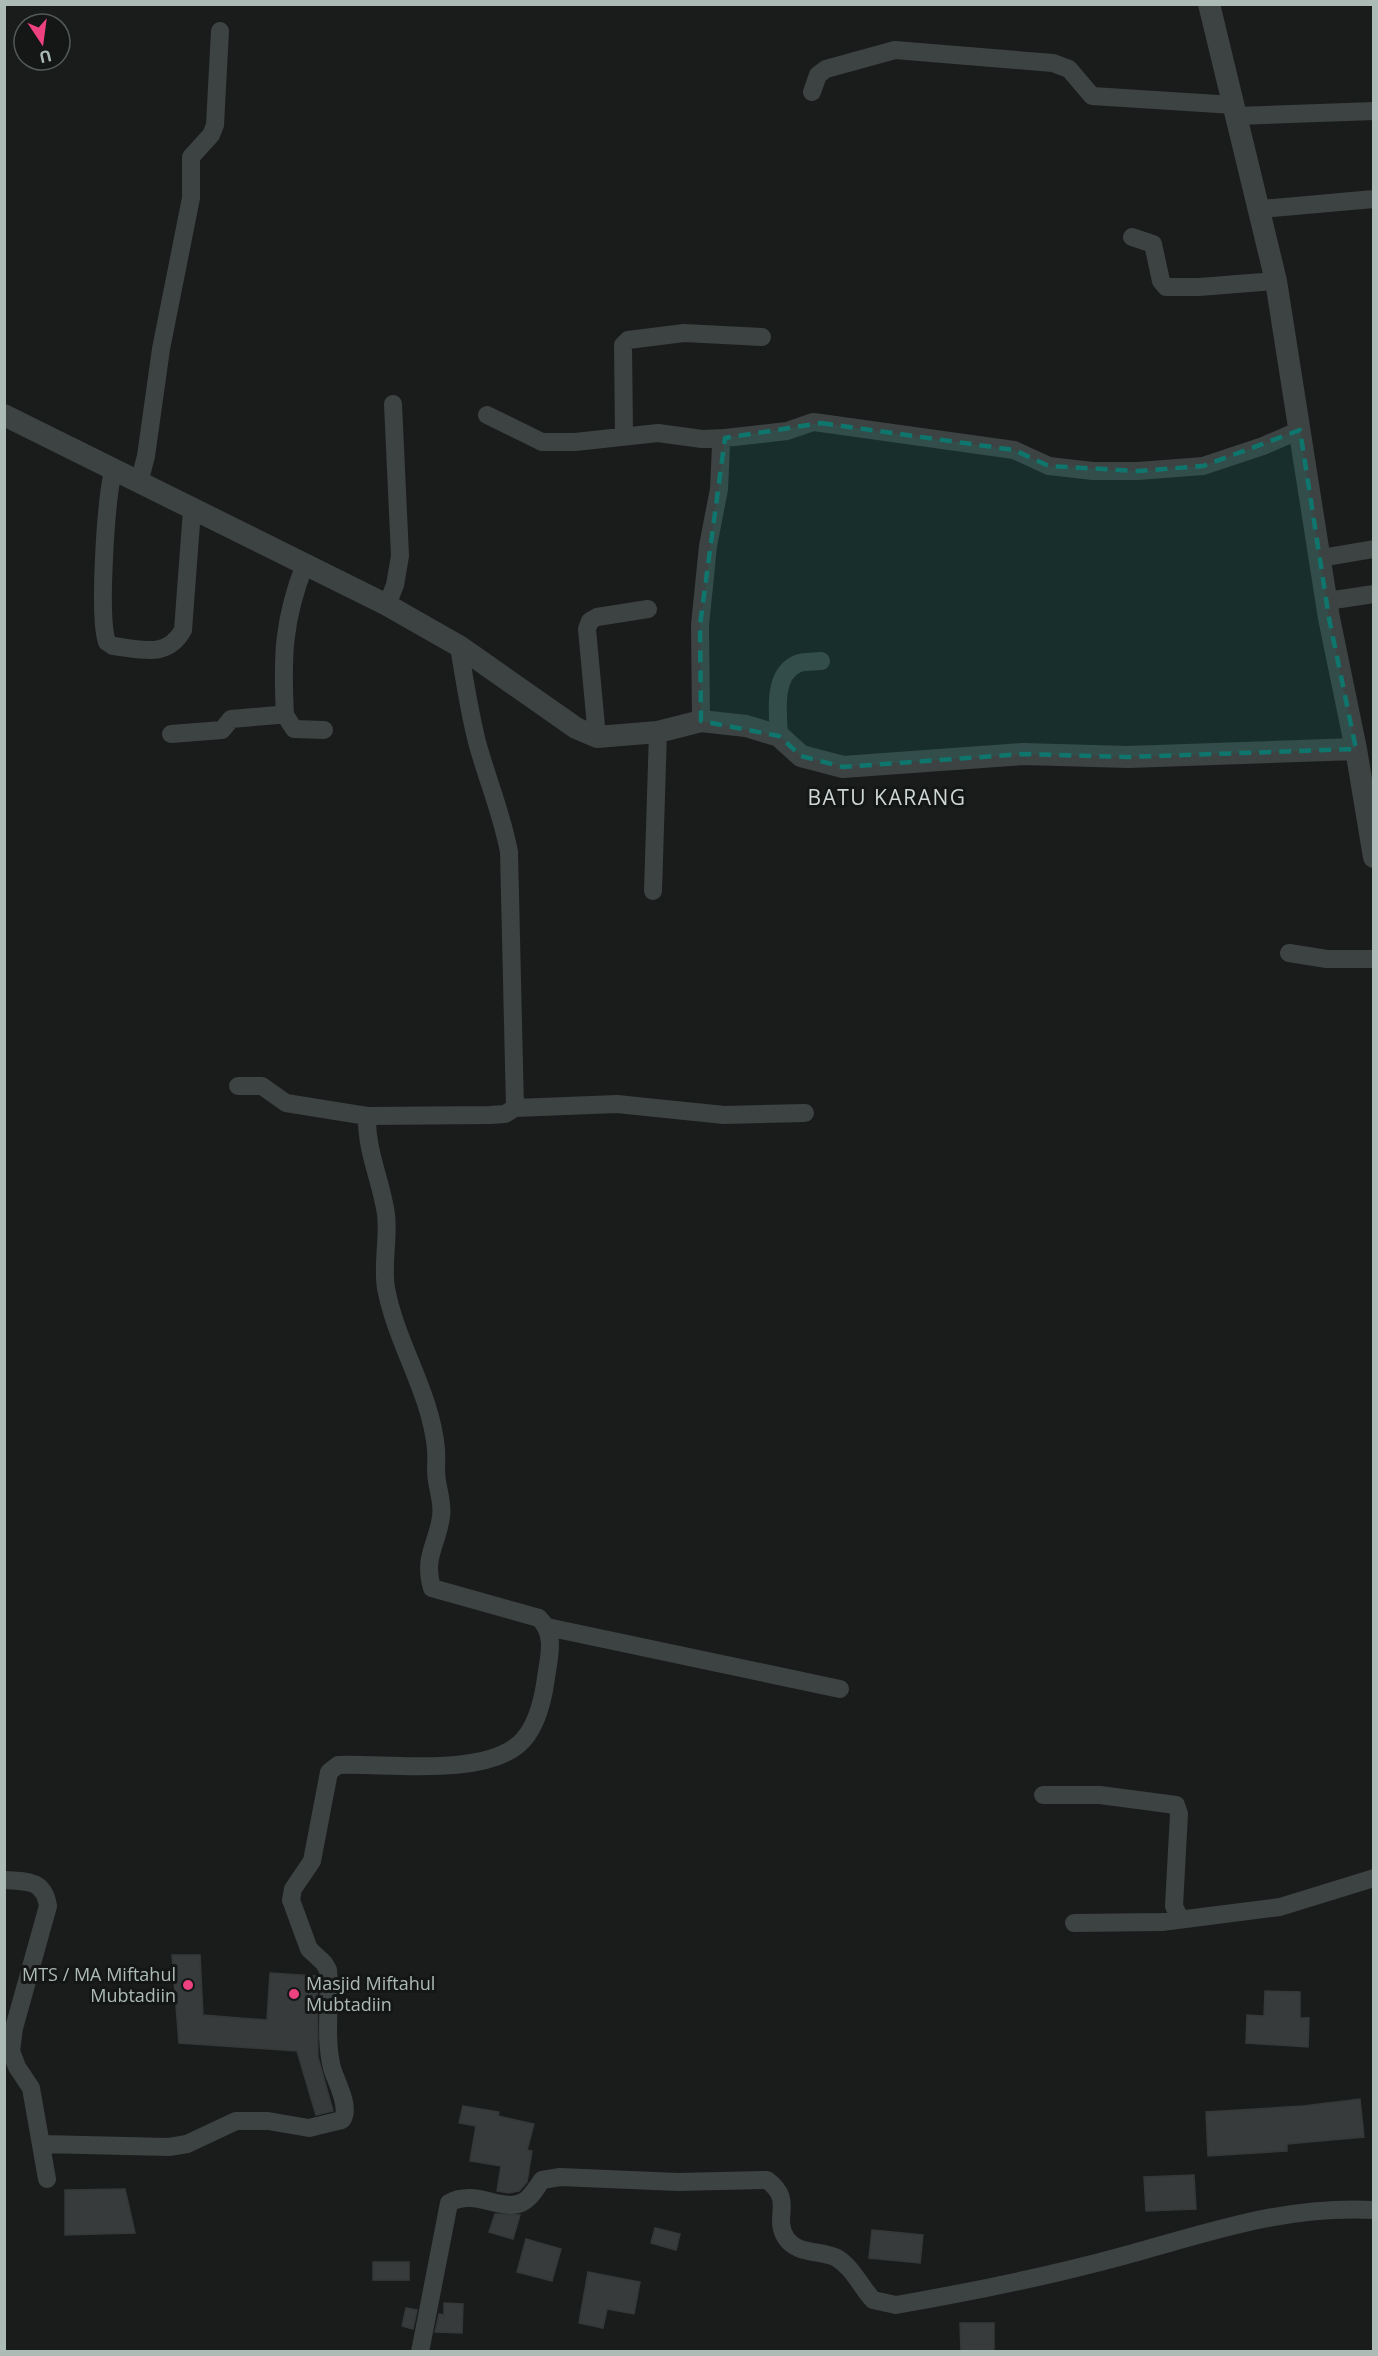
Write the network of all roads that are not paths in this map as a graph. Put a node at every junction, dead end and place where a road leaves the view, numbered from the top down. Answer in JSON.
{"nodes":[{"id":1,"x":1209,"y":4,"type":"edge"},
{"id":2,"x":220,"y":31,"type":"dead end"},
{"id":3,"x":812,"y":92,"type":"dead end"},
{"id":4,"x":1235,"y":110,"type":"junction"},
{"id":5,"x":1374,"y":111,"type":"edge"},
{"id":6,"x":1374,"y":199,"type":"edge"},
{"id":7,"x":1261,"y":209,"type":"junction"},
{"id":8,"x":1132,"y":237,"type":"dead end"},
{"id":9,"x":1276,"y":280,"type":"junction"},
{"id":10,"x":762,"y":337,"type":"dead end"},
{"id":11,"x":393,"y":404,"type":"dead end"},
{"id":12,"x":4,"y":415,"type":"edge"},
{"id":13,"x":487,"y":415,"type":"dead end"},
{"id":14,"x":1300,"y":430,"type":"junction"},
{"id":15,"x":624,"y":435,"type":"junction"},
{"id":16,"x":725,"y":438,"type":"junction"},
{"id":17,"x":113,"y":471,"type":"junction"},
{"id":18,"x":139,"y":483,"type":"junction"},
{"id":19,"x":192,"y":510,"type":"junction"},
{"id":20,"x":1374,"y":549,"type":"edge"},
{"id":21,"x":1322,"y":558,"type":"junction"},
{"id":22,"x":305,"y":564,"type":"junction"},
{"id":23,"x":1374,"y":594,"type":"edge"},
{"id":24,"x":1327,"y":601,"type":"junction"},
{"id":25,"x":387,"y":605,"type":"junction"},
{"id":26,"x":648,"y":609,"type":"dead end"},
{"id":27,"x":459,"y":646,"type":"junction"},
{"id":28,"x":821,"y":661,"type":"dead end"},
{"id":29,"x":285,"y":715,"type":"junction"},
{"id":30,"x":701,"y":721,"type":"junction"},
{"id":31,"x":324,"y":730,"type":"dead end"},
{"id":32,"x":658,"y":732,"type":"junction"},
{"id":33,"x":171,"y":734,"type":"dead end"},
{"id":34,"x":779,"y":736,"type":"junction"},
{"id":35,"x":597,"y":737,"type":"junction"},
{"id":36,"x":1356,"y":749,"type":"junction"},
{"id":37,"x":1368,"y":795,"type":"edge"},
{"id":38,"x":1374,"y":857,"type":"edge"},
{"id":39,"x":653,"y":891,"type":"dead end"},
{"id":40,"x":1289,"y":953,"type":"dead end"},
{"id":41,"x":1374,"y":958,"type":"edge"},
{"id":42,"x":238,"y":1086,"type":"dead end"},
{"id":43,"x":515,"y":1108,"type":"junction"},
{"id":44,"x":805,"y":1113,"type":"dead end"},
{"id":45,"x":367,"y":1116,"type":"junction"},
{"id":46,"x":547,"y":1626,"type":"junction"},
{"id":47,"x":840,"y":1689,"type":"dead end"},
{"id":48,"x":1043,"y":1795,"type":"dead end"},
{"id":49,"x":1374,"y":1878,"type":"edge"},
{"id":50,"x":4,"y":1880,"type":"edge"},
{"id":51,"x":1180,"y":1920,"type":"junction"},
{"id":52,"x":1074,"y":1923,"type":"dead end"},
{"id":53,"x":41,"y":2144,"type":"junction"},
{"id":54,"x":47,"y":2179,"type":"dead end"},
{"id":55,"x":1374,"y":2210,"type":"edge"},
{"id":56,"x":420,"y":2352,"type":"edge"}],
"edges":[{"from":1,"to":4,"type":"street"},
{"from":2,"to":18,"type":"street"},
{"from":3,"to":4,"type":"street"},
{"from":4,"to":5,"type":"street"},
{"from":4,"to":7,"type":"street"},
{"from":6,"to":7,"type":"street"},
{"from":7,"to":9,"type":"street"},
{"from":8,"to":9,"type":"street"},
{"from":9,"to":14,"type":"street"},
{"from":10,"to":15,"type":"street"},
{"from":11,"to":25,"type":"street"},
{"from":12,"to":17,"type":"street"},
{"from":13,"to":15,"type":"street"},
{"from":14,"to":16,"type":"street"},
{"from":14,"to":21,"type":"street"},
{"from":15,"to":16,"type":"street"},
{"from":16,"to":30,"type":"street"},
{"from":17,"to":18,"type":"street"},
{"from":17,"to":19,"type":"street"},
{"from":18,"to":19,"type":"street"},
{"from":19,"to":22,"type":"street"},
{"from":20,"to":21,"type":"street"},
{"from":21,"to":24,"type":"street"},
{"from":22,"to":25,"type":"street"},
{"from":22,"to":29,"type":"street"},
{"from":23,"to":24,"type":"street"},
{"from":24,"to":36,"type":"street"},
{"from":25,"to":27,"type":"street"},
{"from":26,"to":35,"type":"street"},
{"from":27,"to":35,"type":"street"},
{"from":27,"to":43,"type":"street"},
{"from":28,"to":34,"type":"street"},
{"from":29,"to":31,"type":"street"},
{"from":29,"to":33,"type":"street"},
{"from":30,"to":32,"type":"street"},
{"from":30,"to":34,"type":"street"},
{"from":32,"to":35,"type":"street"},
{"from":32,"to":39,"type":"street"},
{"from":34,"to":36,"type":"street"},
{"from":36,"to":37,"type":"street"},
{"from":37,"to":38,"type":"street"},
{"from":40,"to":41,"type":"street"},
{"from":42,"to":45,"type":"street"},
{"from":43,"to":44,"type":"street"},
{"from":43,"to":45,"type":"street"},
{"from":45,"to":46,"type":"street"},
{"from":46,"to":47,"type":"street"},
{"from":46,"to":53,"type":"street"},
{"from":48,"to":51,"type":"street"},
{"from":49,"to":51,"type":"street"},
{"from":50,"to":53,"type":"street"},
{"from":51,"to":52,"type":"street"},
{"from":53,"to":54,"type":"street"},
{"from":55,"to":56,"type":"street"}]}
